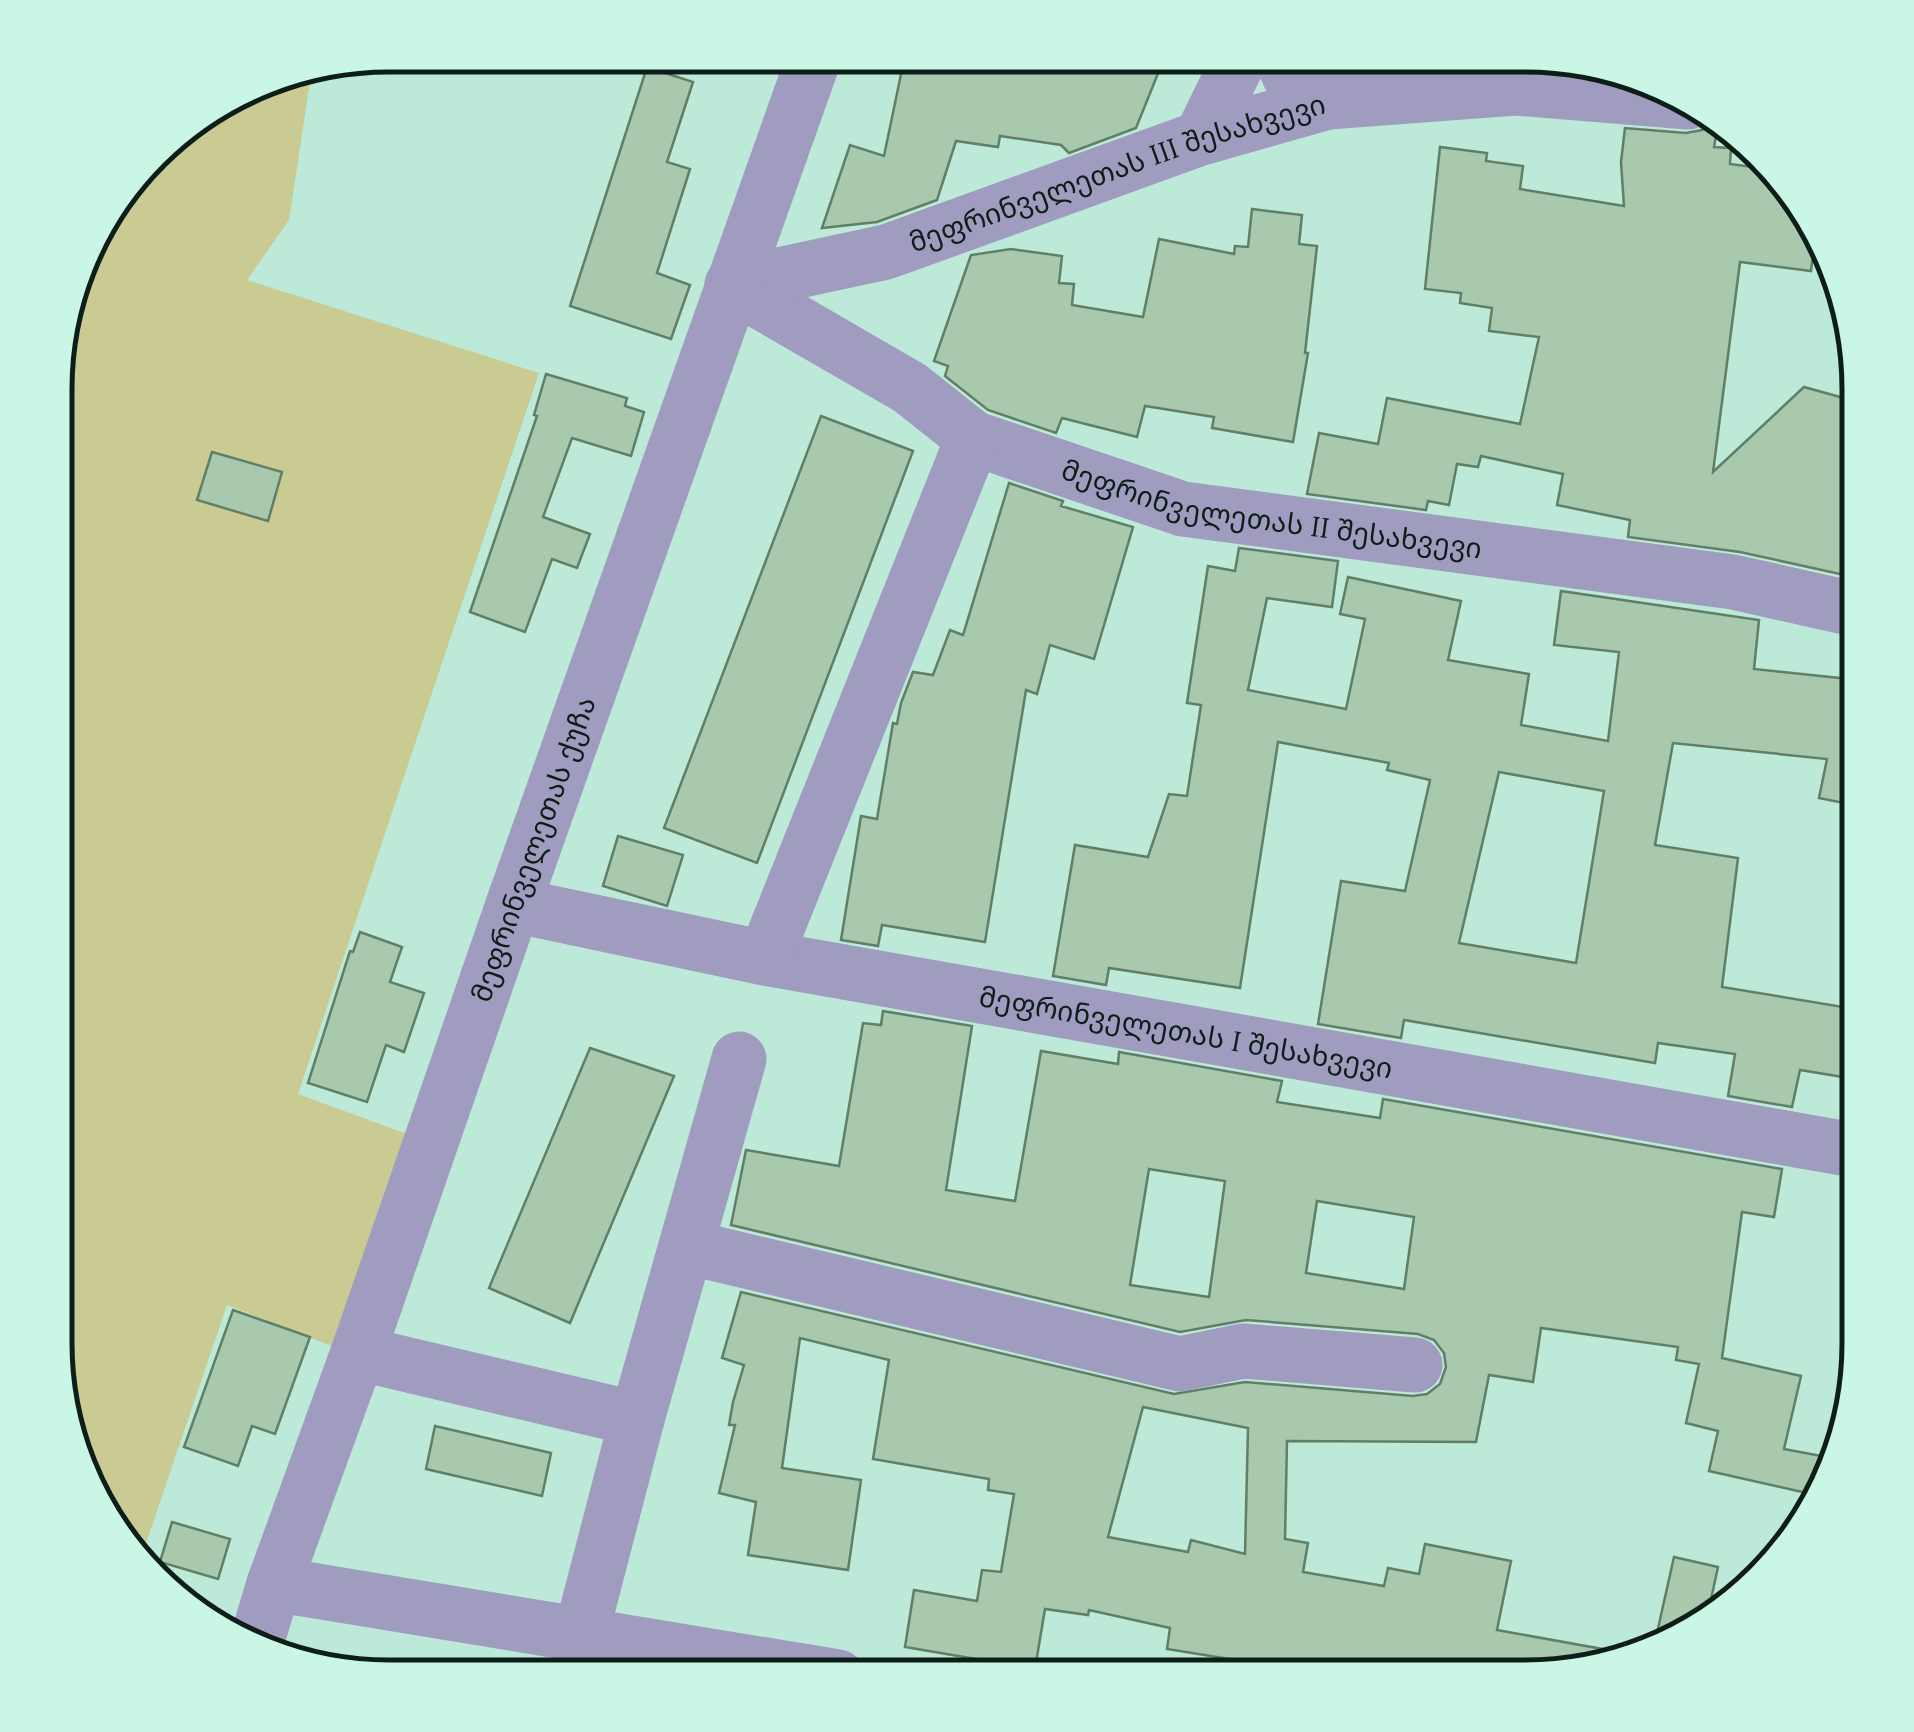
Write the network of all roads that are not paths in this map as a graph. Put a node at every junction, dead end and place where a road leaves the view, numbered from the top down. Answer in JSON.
{"nodes":[{"id":1,"x":809,"y":73,"type":"edge"},
{"id":2,"x":1232,"y":73,"type":"edge"},
{"id":3,"x":1288,"y":73,"type":"edge"},
{"id":4,"x":1649,"y":99,"type":"edge"},
{"id":5,"x":1328,"y":102,"type":"junction"},
{"id":6,"x":1201,"y":138,"type":"junction"},
{"id":7,"x":732,"y":286,"type":"junction"},
{"id":8,"x":974,"y":438,"type":"junction"},
{"id":9,"x":1841,"y":606,"type":"edge"},
{"id":10,"x":513,"y":905,"type":"junction"},
{"id":11,"x":765,"y":958,"type":"junction"},
{"id":12,"x":740,"y":1059,"type":"dead end"},
{"id":13,"x":1842,"y":1148,"type":"edge"},
{"id":14,"x":688,"y":1247,"type":"junction"},
{"id":15,"x":358,"y":1353,"type":"junction"},
{"id":16,"x":1415,"y":1365,"type":"dead end"},
{"id":17,"x":636,"y":1419,"type":"junction"},
{"id":18,"x":274,"y":1584,"type":"junction"},
{"id":19,"x":260,"y":1631,"type":"edge"},
{"id":20,"x":581,"y":1634,"type":"junction"},
{"id":21,"x":647,"y":1660,"type":"edge"}],
"edges":[{"from":1,"to":7,"type":"street","name":"მეფრინველეთას ქუჩა"},
{"from":2,"to":6,"type":"street"},
{"from":3,"to":5,"type":"street"},
{"from":4,"to":5,"type":"street","name":"მეფრინველეთას III შესახვევი"},
{"from":5,"to":6,"type":"street","name":"მეფრინველეთას III შესახვევი"},
{"from":6,"to":7,"type":"street","name":"მეფრინველეთას III შესახვევი"},
{"from":7,"to":8,"type":"street","name":"მეფრინველეთას II შესახვევი"},
{"from":7,"to":10,"type":"street","name":"მეფრინველეთას ქუჩა"},
{"from":8,"to":9,"type":"street","name":"მეფრინველეთას II შესახვევი"},
{"from":8,"to":11,"type":"street"},
{"from":10,"to":11,"type":"street","name":"მეფრინველეთას I შესახვევი"},
{"from":10,"to":15,"type":"street","name":"მეფრინველეთას ქუჩა"},
{"from":11,"to":13,"type":"street","name":"მეფრინველეთას I შესახვევი"},
{"from":12,"to":14,"type":"street"},
{"from":14,"to":16,"type":"street"},
{"from":14,"to":17,"type":"street"},
{"from":15,"to":17,"type":"street"},
{"from":15,"to":18,"type":"street","name":"მეფრინველეთას ქუჩა"},
{"from":17,"to":20,"type":"street"},
{"from":18,"to":19,"type":"street","name":"მეფრინველეთას ქუჩა"},
{"from":18,"to":20,"type":"street"},
{"from":20,"to":21,"type":"street"}]}
